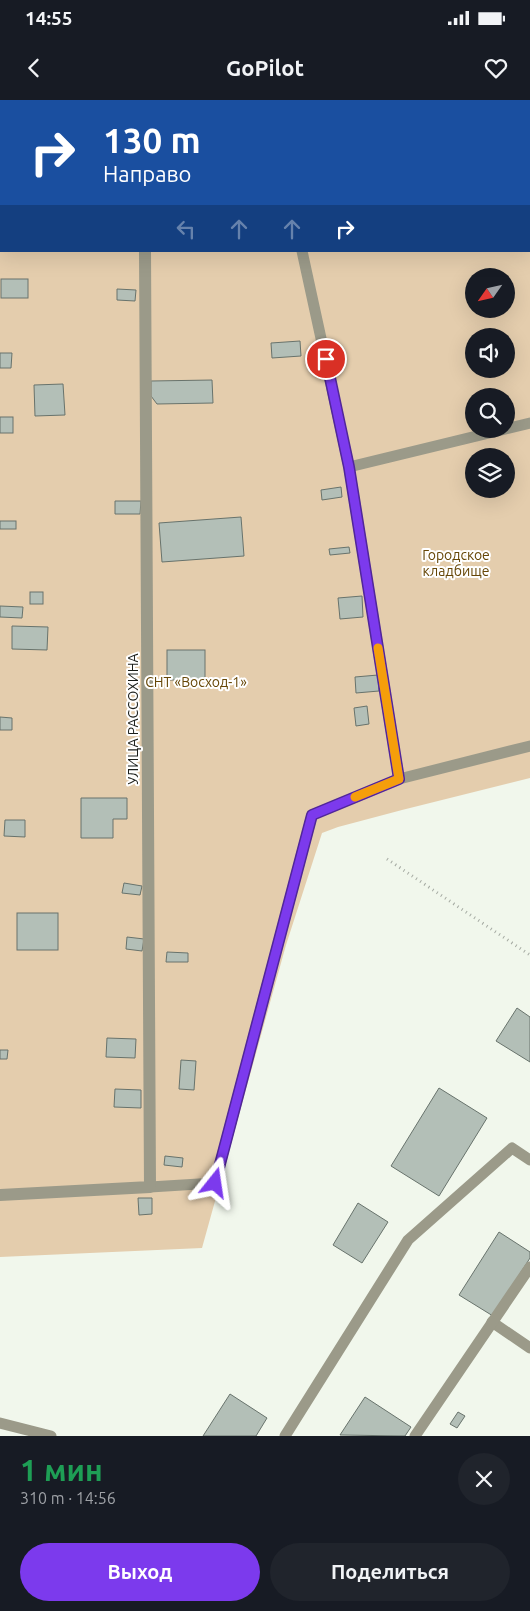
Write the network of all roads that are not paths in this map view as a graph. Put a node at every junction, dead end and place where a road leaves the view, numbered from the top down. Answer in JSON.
{"nodes":[{"id":1,"x":145,"y":252,"type":"edge"},
{"id":2,"x":302,"y":252,"type":"edge"},
{"id":3,"x":530,"y":423,"type":"edge"},
{"id":4,"x":349,"y":467,"type":"junction"},
{"id":5,"x":530,"y":746,"type":"edge"},
{"id":6,"x":399,"y":779,"type":"junction"},
{"id":7,"x":530,"y":1160,"type":"edge"},
{"id":8,"x":150,"y":1187,"type":"junction"},
{"id":9,"x":0,"y":1195,"type":"edge"},
{"id":10,"x":530,"y":1267,"type":"edge"},
{"id":11,"x":492,"y":1322,"type":"junction"},
{"id":12,"x":530,"y":1348,"type":"edge"},
{"id":13,"x":0,"y":1423,"type":"edge"},
{"id":14,"x":51,"y":1436,"type":"edge"},
{"id":15,"x":285,"y":1436,"type":"edge"},
{"id":16,"x":414,"y":1436,"type":"edge"}],
"edges":[{"from":1,"to":8,"type":"street","name":"УЛИЦА РАССОХИНА"},
{"from":2,"to":4,"type":"lane"},
{"from":3,"to":4,"type":"lane"},
{"from":4,"to":6,"type":"lane"},
{"from":5,"to":6,"type":"lane"},
{"from":6,"to":8,"type":"lane"},
{"from":7,"to":15,"type":"lane"},
{"from":8,"to":9,"type":"street"},
{"from":10,"to":11,"type":"lane"},
{"from":11,"to":12,"type":"lane"},
{"from":11,"to":16,"type":"lane"},
{"from":13,"to":14,"type":"lane"}]}
